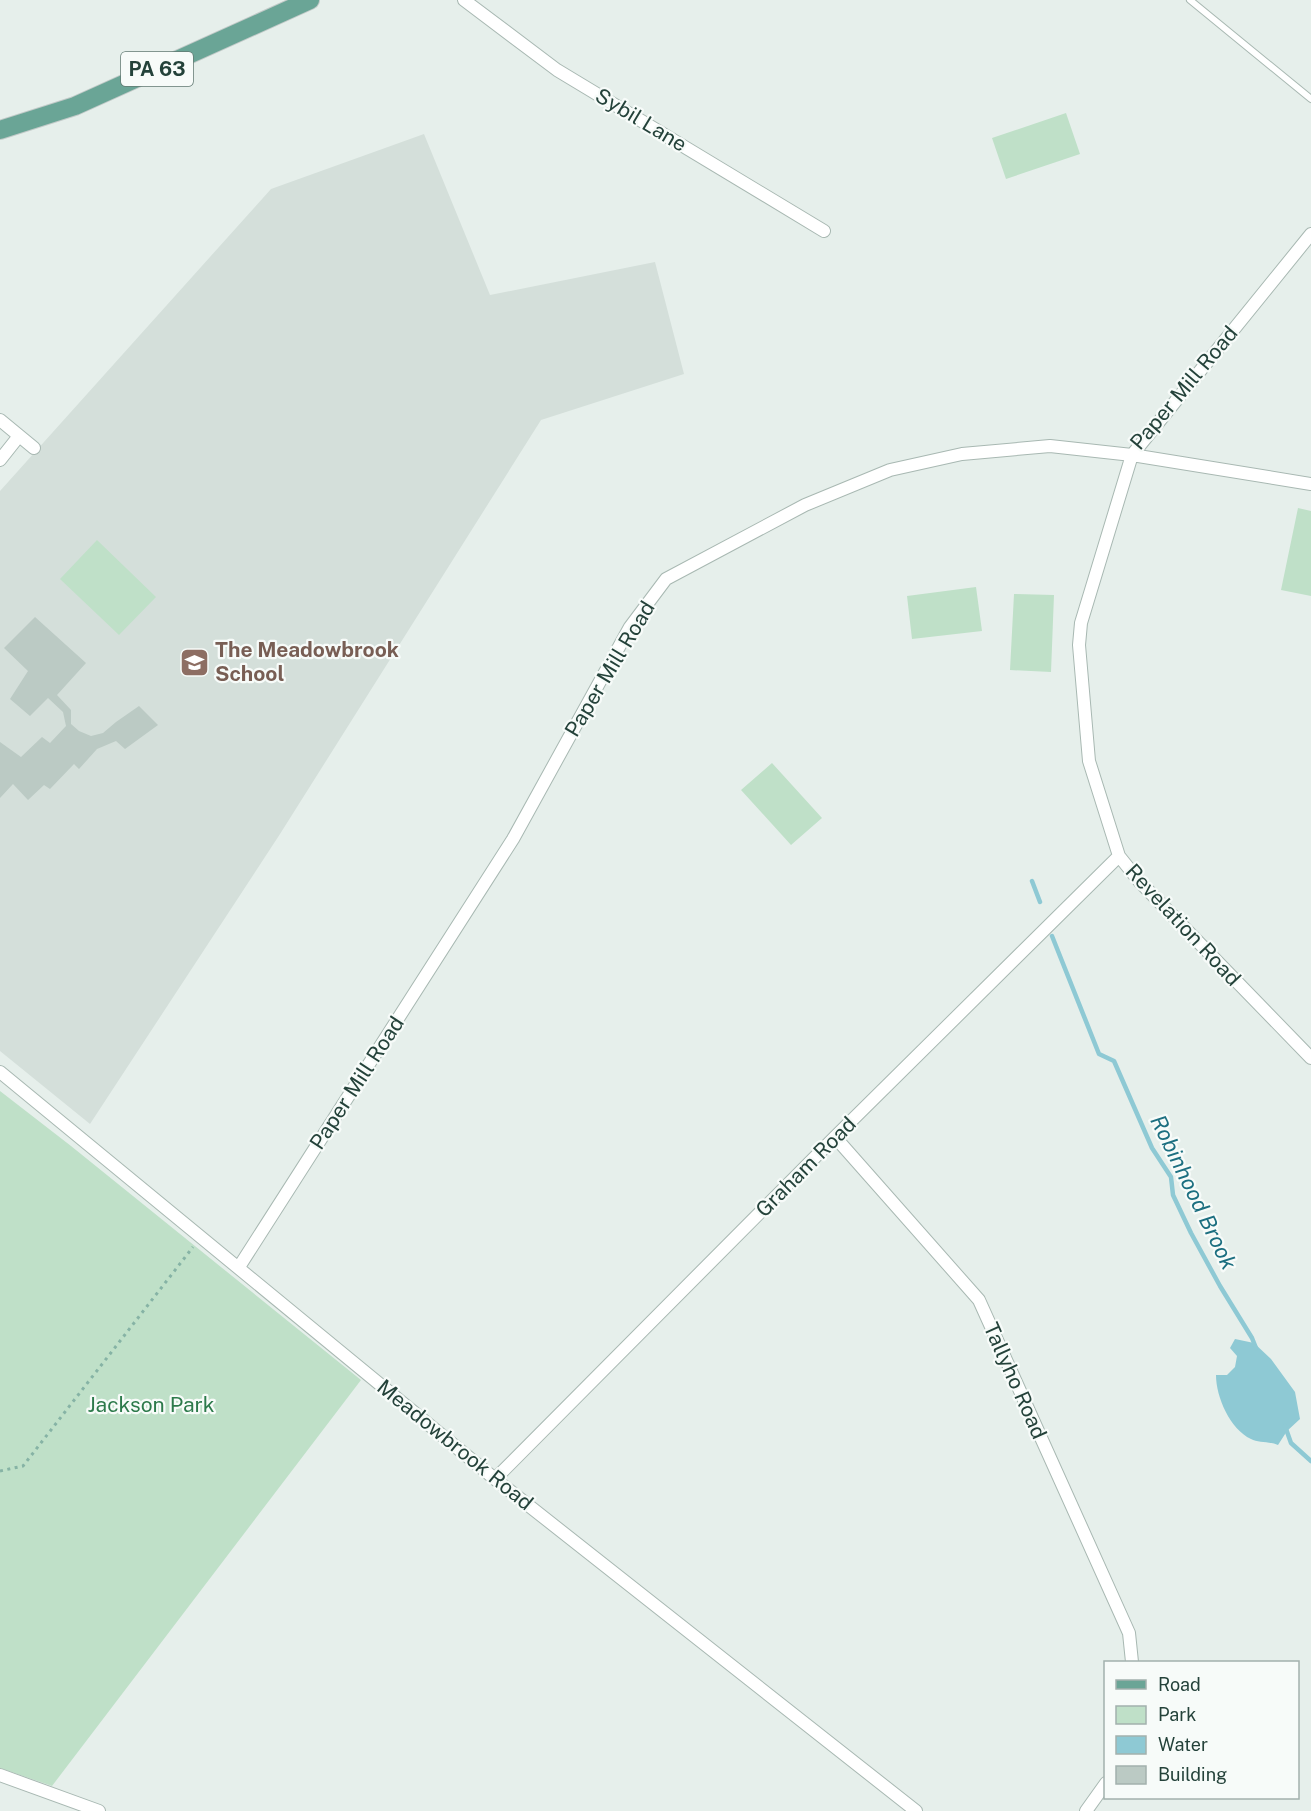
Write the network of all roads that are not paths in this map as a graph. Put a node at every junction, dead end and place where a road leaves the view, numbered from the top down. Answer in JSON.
{"nodes":[{"id":1,"x":310,"y":0,"type":"edge"},
{"id":2,"x":464,"y":0,"type":"edge"},
{"id":3,"x":1190,"y":0,"type":"edge"},
{"id":4,"x":1311,"y":99,"type":"edge"},
{"id":5,"x":0,"y":130,"type":"edge"},
{"id":6,"x":824,"y":231,"type":"dead end"},
{"id":7,"x":1311,"y":234,"type":"edge"},
{"id":8,"x":0,"y":420,"type":"edge"},
{"id":9,"x":19,"y":436,"type":"junction"},
{"id":10,"x":34,"y":448,"type":"dead end"},
{"id":11,"x":1132,"y":455,"type":"junction"},
{"id":12,"x":0,"y":460,"type":"edge"},
{"id":13,"x":1311,"y":484,"type":"edge"},
{"id":14,"x":1119,"y":856,"type":"junction"},
{"id":15,"x":1311,"y":1058,"type":"edge"},
{"id":16,"x":0,"y":1072,"type":"edge"},
{"id":17,"x":835,"y":1137,"type":"junction"},
{"id":18,"x":239,"y":1267,"type":"junction"},
{"id":19,"x":495,"y":1479,"type":"junction"},
{"id":20,"x":1132,"y":1661,"type":"edge"},
{"id":21,"x":0,"y":1775,"type":"edge"},
{"id":22,"x":1104,"y":1786,"type":"edge"},
{"id":23,"x":98,"y":1811,"type":"edge"},
{"id":24,"x":916,"y":1811,"type":"edge"},
{"id":25,"x":1086,"y":1811,"type":"edge"}],
"edges":[{"from":1,"to":5,"type":"main road","number":"PA 63"},
{"from":2,"to":6,"type":"street","name":"Sybil Lane"},
{"from":3,"to":4,"type":"lane"},
{"from":7,"to":11,"type":"street","name":"Paper Mill Road"},
{"from":8,"to":9,"type":"street"},
{"from":9,"to":10,"type":"street"},
{"from":9,"to":12,"type":"street"},
{"from":11,"to":13,"type":"street"},
{"from":11,"to":14,"type":"street","name":"Revelation Road"},
{"from":11,"to":18,"type":"street","name":"Paper Mill Road"},
{"from":14,"to":15,"type":"street","name":"Revelation Road"},
{"from":14,"to":17,"type":"street","name":"Graham Road"},
{"from":16,"to":18,"type":"street","name":"Meadowbrook Road"},
{"from":17,"to":19,"type":"street","name":"Graham Road"},
{"from":17,"to":20,"type":"street","name":"Tallyho Road"},
{"from":18,"to":19,"type":"street","name":"Meadowbrook Road"},
{"from":19,"to":24,"type":"street","name":"Meadowbrook Road"},
{"from":21,"to":23,"type":"street"},
{"from":22,"to":25,"type":"street"}]}
